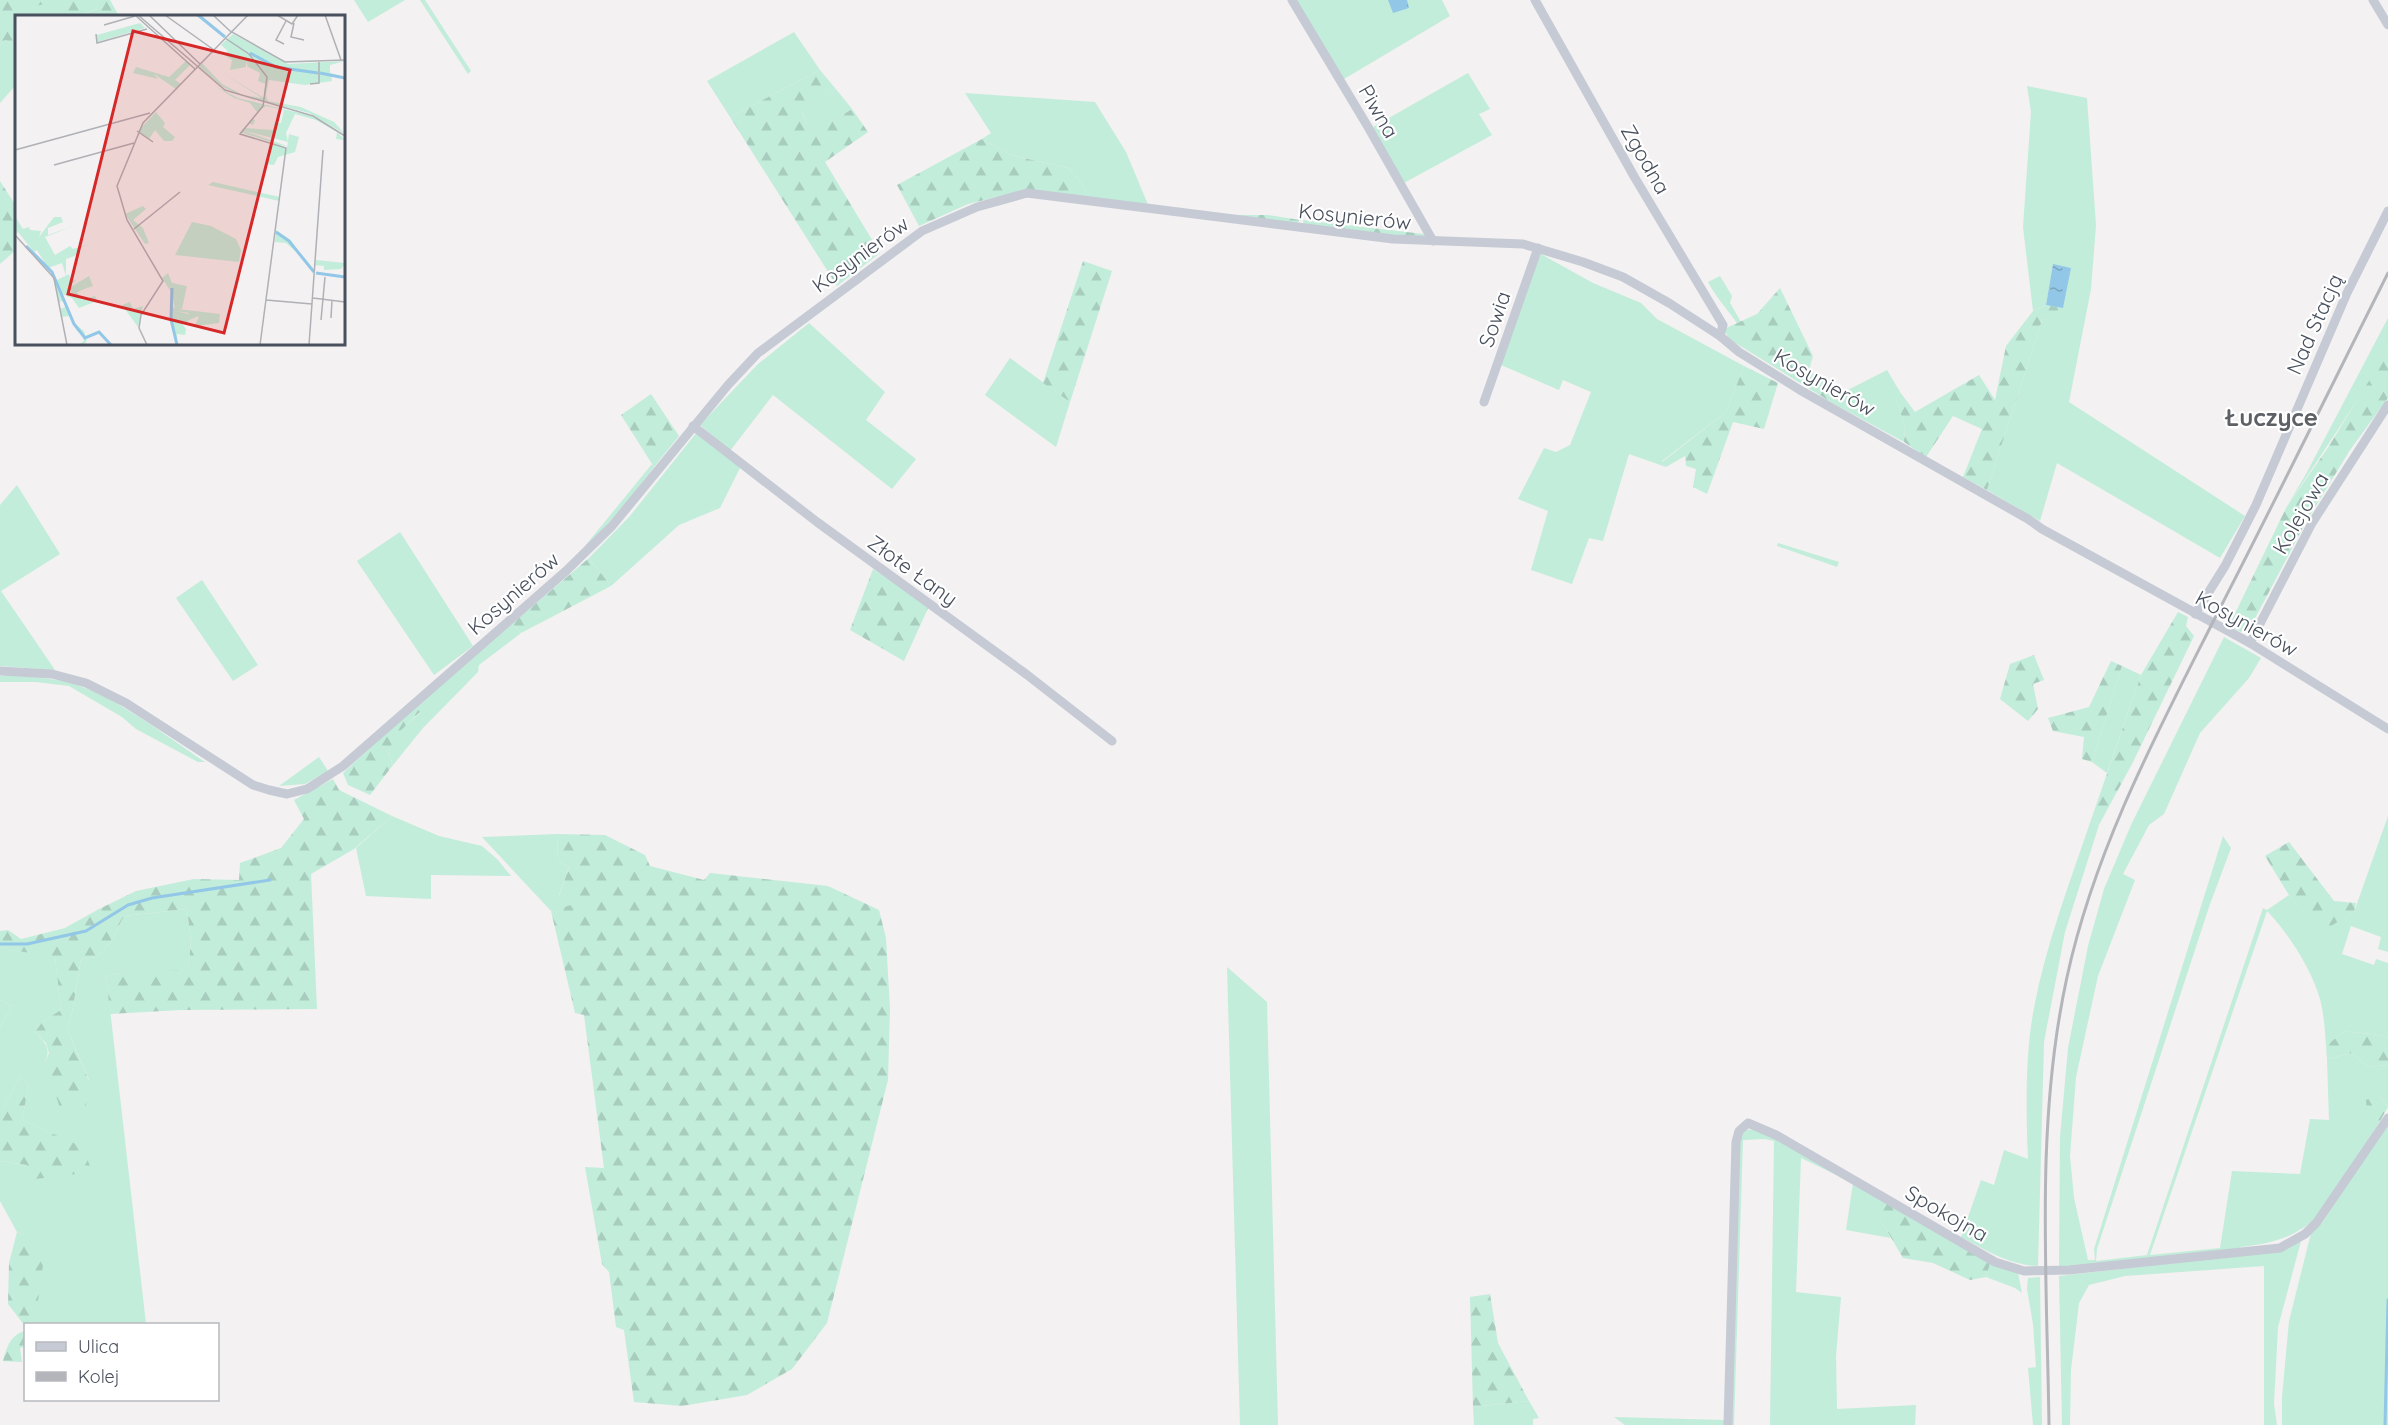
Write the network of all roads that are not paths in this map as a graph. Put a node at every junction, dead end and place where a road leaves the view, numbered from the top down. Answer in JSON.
{"nodes":[{"id":1,"x":1292,"y":0,"type":"edge"},
{"id":2,"x":1535,"y":0,"type":"edge"},
{"id":3,"x":2373,"y":0,"type":"edge"},
{"id":4,"x":2388,"y":25,"type":"edge"},
{"id":5,"x":2388,"y":211,"type":"edge"},
{"id":6,"x":1433,"y":241,"type":"junction"},
{"id":7,"x":1538,"y":248,"type":"junction"},
{"id":8,"x":1720,"y":336,"type":"junction"},
{"id":9,"x":1484,"y":402,"type":"dead end"},
{"id":10,"x":2388,"y":405,"type":"edge"},
{"id":11,"x":693,"y":426,"type":"junction"},
{"id":12,"x":2195,"y":614,"type":"junction"},
{"id":13,"x":2250,"y":643,"type":"junction"},
{"id":14,"x":0,"y":671,"type":"edge"},
{"id":15,"x":2388,"y":729,"type":"edge"},
{"id":16,"x":1112,"y":741,"type":"dead end"},
{"id":17,"x":2388,"y":1118,"type":"edge"},
{"id":18,"x":1728,"y":1425,"type":"edge"}],
"edges":[{"from":1,"to":6,"type":"street","name":"Piwna"},
{"from":2,"to":8,"type":"street","name":"Zgodna"},
{"from":3,"to":4,"type":"street"},
{"from":5,"to":12,"type":"street","name":"Nad Stacją"},
{"from":6,"to":7,"type":"street","name":"Kosynierów"},
{"from":6,"to":11,"type":"street","name":"Kosynierów"},
{"from":7,"to":8,"type":"street","name":"Kosynierów"},
{"from":7,"to":9,"type":"street","name":"Sowia"},
{"from":8,"to":12,"type":"street","name":"Kosynierów"},
{"from":10,"to":13,"type":"street","name":"Kolejowa"},
{"from":11,"to":14,"type":"street","name":"Kosynierów"},
{"from":11,"to":16,"type":"street","name":"Złote Łany"},
{"from":12,"to":13,"type":"street","name":"Kosynierów"},
{"from":13,"to":15,"type":"street","name":"Kosynierów"},
{"from":17,"to":18,"type":"street","name":"Spokojna"}]}
